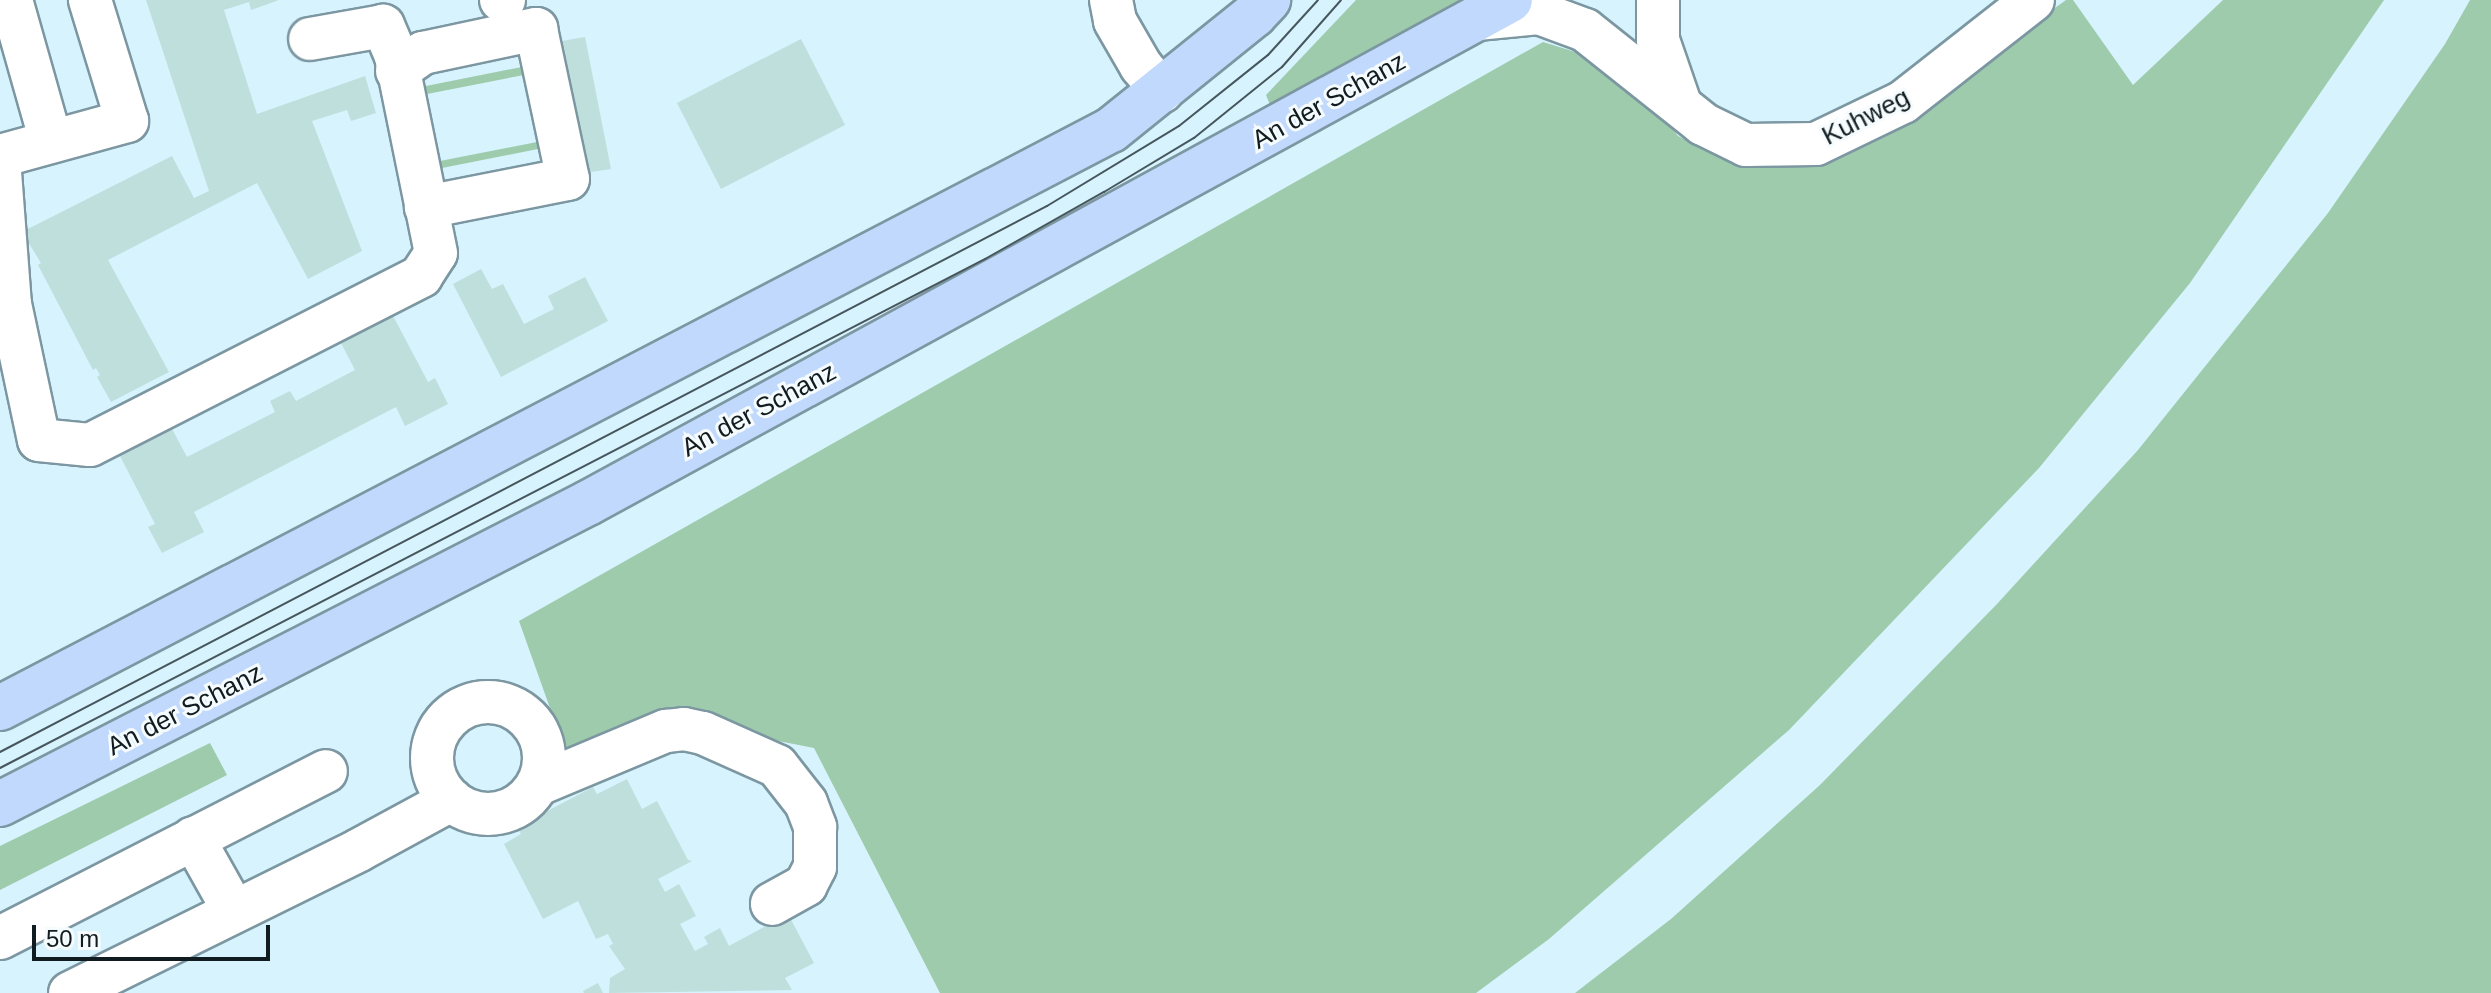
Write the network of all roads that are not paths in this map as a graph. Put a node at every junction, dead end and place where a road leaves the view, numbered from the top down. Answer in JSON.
{"nodes":[{"id":1,"x":11,"y":0,"type":"edge"},
{"id":2,"x":90,"y":0,"type":"edge"},
{"id":3,"x":1111,"y":0,"type":"edge"},
{"id":4,"x":1268,"y":0,"type":"edge"},
{"id":5,"x":1658,"y":0,"type":"edge"},
{"id":6,"x":2033,"y":0,"type":"edge"},
{"id":7,"x":1493,"y":10,"type":"edge"},
{"id":8,"x":310,"y":39,"type":"dead end"},
{"id":9,"x":397,"y":71,"type":"junction"},
{"id":10,"x":1162,"y":91,"type":"junction"},
{"id":11,"x":1680,"y":104,"type":"junction"},
{"id":12,"x":51,"y":141,"type":"junction"},
{"id":13,"x":0,"y":156,"type":"edge"},
{"id":14,"x":0,"y":172,"type":"edge"},
{"id":15,"x":426,"y":207,"type":"junction"},
{"id":16,"x":0,"y":708,"type":"edge"},
{"id":17,"x":326,"y":771,"type":"dead end"},
{"id":18,"x":539,"y":784,"type":"junction"},
{"id":19,"x":451,"y":800,"type":"junction"},
{"id":20,"x":0,"y":804,"type":"edge"},
{"id":21,"x":193,"y":838,"type":"junction"},
{"id":22,"x":772,"y":904,"type":"dead end"},
{"id":23,"x":234,"y":911,"type":"junction"},
{"id":24,"x":0,"y":938,"type":"edge"},
{"id":25,"x":70,"y":993,"type":"edge"}],
"edges":[{"from":1,"to":12,"type":"street"},
{"from":2,"to":12,"type":"street"},
{"from":3,"to":10,"type":"street"},
{"from":4,"to":10,"type":"main road"},
{"from":5,"to":11,"type":"street"},
{"from":6,"to":11,"type":"street","name":"Kuhweg"},
{"from":7,"to":11,"type":"street","name":"Kuhweg"},
{"from":7,"to":20,"type":"main road","name":"An der Schanz"},
{"from":8,"to":9,"type":"street"},
{"from":9,"to":15,"type":"street"},
{"from":9,"to":15,"type":"street"},
{"from":10,"to":16,"type":"main road"},
{"from":12,"to":13,"type":"street"},
{"from":14,"to":15,"type":"street"},
{"from":17,"to":21,"type":"street"},
{"from":18,"to":19,"type":"street"},
{"from":18,"to":19,"type":"street"},
{"from":18,"to":22,"type":"street"},
{"from":19,"to":23,"type":"street"},
{"from":21,"to":23,"type":"street"},
{"from":21,"to":24,"type":"street"},
{"from":23,"to":25,"type":"street"}]}
